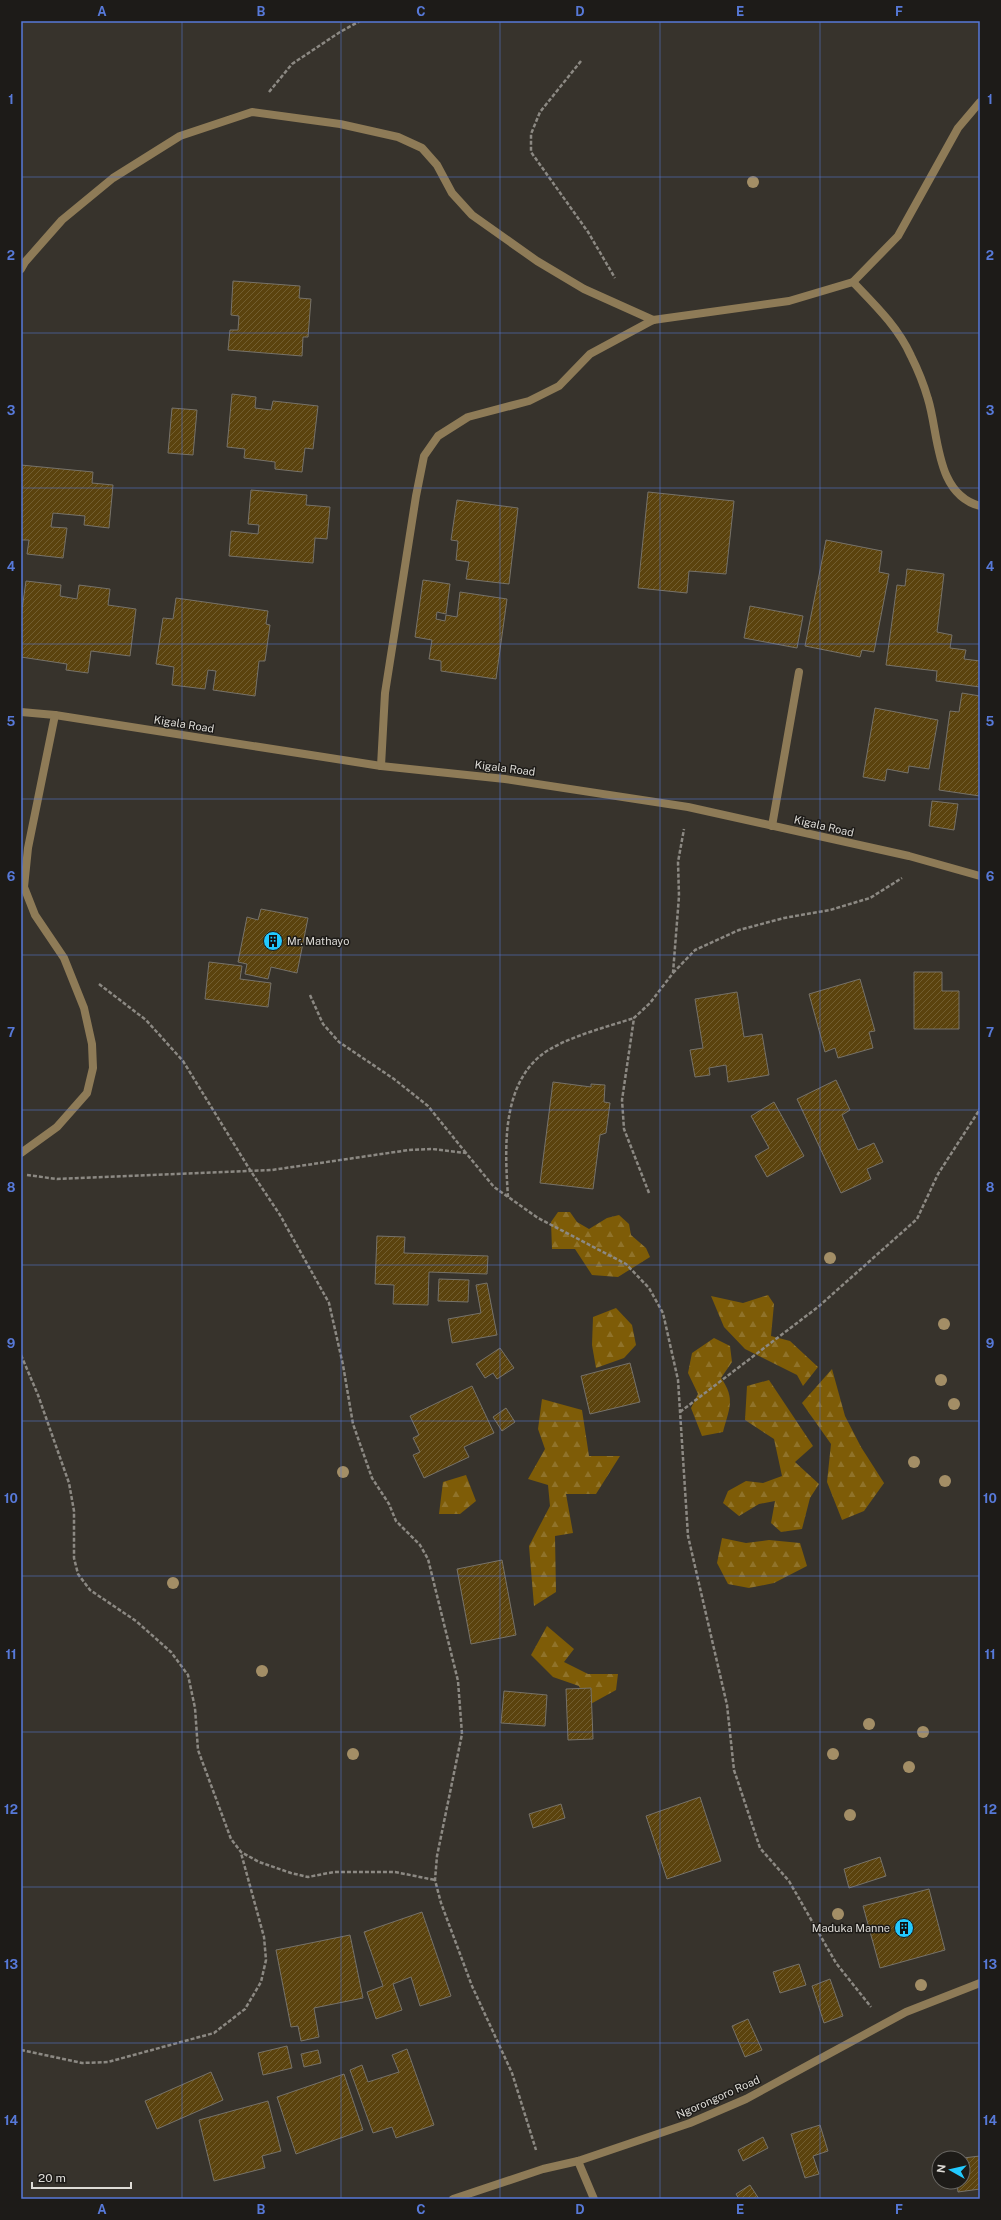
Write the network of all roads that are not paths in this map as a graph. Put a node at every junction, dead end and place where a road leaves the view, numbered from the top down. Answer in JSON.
{"nodes":[{"id":1,"x":980,"y":102,"type":"edge"},
{"id":2,"x":21,"y":270,"type":"edge"},
{"id":3,"x":853,"y":282,"type":"junction"},
{"id":4,"x":653,"y":320,"type":"junction"},
{"id":5,"x":980,"y":506,"type":"edge"},
{"id":6,"x":799,"y":672,"type":"dead end"},
{"id":7,"x":21,"y":712,"type":"edge"},
{"id":8,"x":55,"y":715,"type":"junction"},
{"id":9,"x":381,"y":766,"type":"junction"},
{"id":10,"x":772,"y":826,"type":"junction"},
{"id":11,"x":980,"y":876,"type":"edge"},
{"id":12,"x":21,"y":1152,"type":"edge"},
{"id":13,"x":980,"y":1983,"type":"edge"},
{"id":14,"x":578,"y":2161,"type":"junction"},
{"id":15,"x":453,"y":2199,"type":"edge"},
{"id":16,"x":594,"y":2199,"type":"edge"}],
"edges":[{"from":1,"to":3,"type":"street"},
{"from":2,"to":4,"type":"street"},
{"from":3,"to":4,"type":"street"},
{"from":3,"to":5,"type":"street"},
{"from":4,"to":9,"type":"street"},
{"from":6,"to":10,"type":"street"},
{"from":7,"to":8,"type":"street","name":"Kigala Road"},
{"from":8,"to":9,"type":"street","name":"Kigala Road"},
{"from":8,"to":12,"type":"street"},
{"from":9,"to":10,"type":"street","name":"Kigala Road"},
{"from":10,"to":11,"type":"street","name":"Kigala Road"},
{"from":13,"to":14,"type":"street","name":"Ngorongoro Road"},
{"from":14,"to":15,"type":"street","name":"Ngorongoro Road"},
{"from":14,"to":16,"type":"street"}]}
